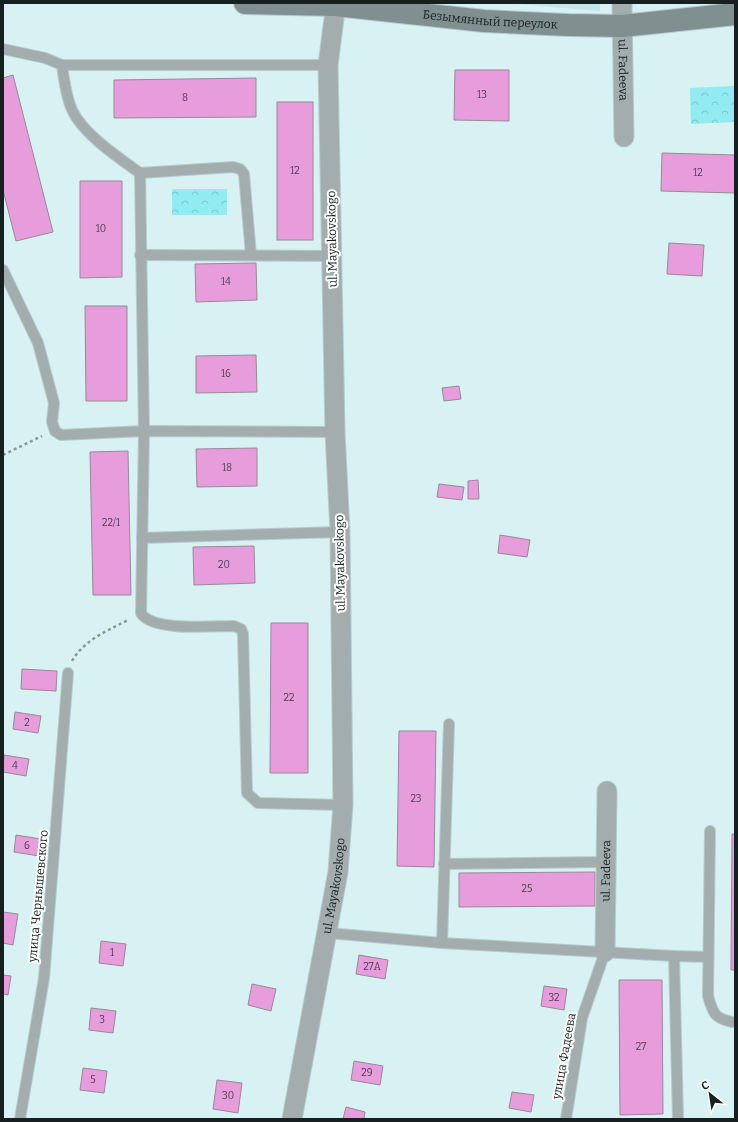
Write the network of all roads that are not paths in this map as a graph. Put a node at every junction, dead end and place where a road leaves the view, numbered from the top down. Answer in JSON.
{"nodes":[{"id":1,"x":245,"y":3,"type":"edge"},
{"id":2,"x":622,"y":3,"type":"edge"},
{"id":3,"x":336,"y":4,"type":"edge"},
{"id":4,"x":735,"y":14,"type":"edge"},
{"id":5,"x":622,"y":26,"type":"junction"},
{"id":6,"x":3,"y":49,"type":"edge"},
{"id":7,"x":62,"y":65,"type":"junction"},
{"id":8,"x":328,"y":65,"type":"junction"},
{"id":9,"x":624,"y":137,"type":"dead end"},
{"id":10,"x":140,"y":173,"type":"junction"},
{"id":11,"x":140,"y":255,"type":"junction"},
{"id":12,"x":251,"y":255,"type":"junction"},
{"id":13,"x":333,"y":256,"type":"junction"},
{"id":14,"x":3,"y":270,"type":"edge"},
{"id":15,"x":144,"y":431,"type":"junction"},
{"id":16,"x":335,"y":432,"type":"junction"},
{"id":17,"x":340,"y":532,"type":"junction"},
{"id":18,"x":142,"y":538,"type":"junction"},
{"id":19,"x":68,"y":673,"type":"road end"},
{"id":20,"x":449,"y":724,"type":"dead end"},
{"id":21,"x":607,"y":791,"type":"dead end"},
{"id":22,"x":343,"y":805,"type":"junction"},
{"id":23,"x":710,"y":831,"type":"dead end"},
{"id":24,"x":606,"y":862,"type":"junction"},
{"id":25,"x":444,"y":864,"type":"junction"},
{"id":26,"x":328,"y":933,"type":"junction"},
{"id":27,"x":442,"y":943,"type":"junction"},
{"id":28,"x":605,"y":952,"type":"junction"},
{"id":29,"x":674,"y":956,"type":"junction"},
{"id":30,"x":708,"y":956,"type":"junction"},
{"id":31,"x":732,"y":1022,"type":"dead end"},
{"id":32,"x":20,"y":1119,"type":"edge"},
{"id":33,"x":292,"y":1119,"type":"edge"},
{"id":34,"x":566,"y":1119,"type":"edge"},
{"id":35,"x":678,"y":1119,"type":"edge"}],
"edges":[{"from":1,"to":3,"type":"street","name":"Безымянный переулок"},
{"from":2,"to":5,"type":"street","name":"ul. Fadeeva"},
{"from":3,"to":5,"type":"street","name":"Безымянный переулок"},
{"from":3,"to":8,"type":"street","name":"ul. Mayakovskogo"},
{"from":4,"to":5,"type":"street","name":"Безымянный переулок"},
{"from":5,"to":9,"type":"street","name":"ul. Fadeeva"},
{"from":6,"to":7,"type":"lane"},
{"from":7,"to":8,"type":"lane"},
{"from":7,"to":10,"type":"lane"},
{"from":8,"to":13,"type":"street","name":"ul. Mayakovskogo"},
{"from":10,"to":11,"type":"lane"},
{"from":10,"to":12,"type":"lane"},
{"from":11,"to":12,"type":"lane"},
{"from":11,"to":15,"type":"lane"},
{"from":12,"to":13,"type":"lane"},
{"from":13,"to":16,"type":"street","name":"ul. Mayakovskogo"},
{"from":14,"to":15,"type":"lane"},
{"from":15,"to":16,"type":"lane"},
{"from":15,"to":18,"type":"lane"},
{"from":16,"to":17,"type":"street","name":"ul. Mayakovskogo"},
{"from":17,"to":18,"type":"lane"},
{"from":17,"to":22,"type":"street","name":"ul. Mayakovskogo"},
{"from":18,"to":22,"type":"lane"},
{"from":19,"to":32,"type":"lane","name":"улица Чернышевского"},
{"from":20,"to":25,"type":"lane"},
{"from":21,"to":24,"type":"street","name":"ul. Fadeeva"},
{"from":22,"to":26,"type":"street","name":"ul. Mayakovskogo"},
{"from":23,"to":30,"type":"lane"},
{"from":24,"to":25,"type":"lane"},
{"from":24,"to":28,"type":"street","name":"ul. Fadeeva"},
{"from":25,"to":27,"type":"lane"},
{"from":26,"to":27,"type":"lane"},
{"from":26,"to":33,"type":"street","name":"ul. Mayakovskogo"},
{"from":27,"to":28,"type":"lane"},
{"from":28,"to":29,"type":"lane"},
{"from":28,"to":34,"type":"lane","name":"улица Фадеева"},
{"from":29,"to":30,"type":"lane"},
{"from":29,"to":35,"type":"lane"},
{"from":30,"to":31,"type":"lane"}]}
